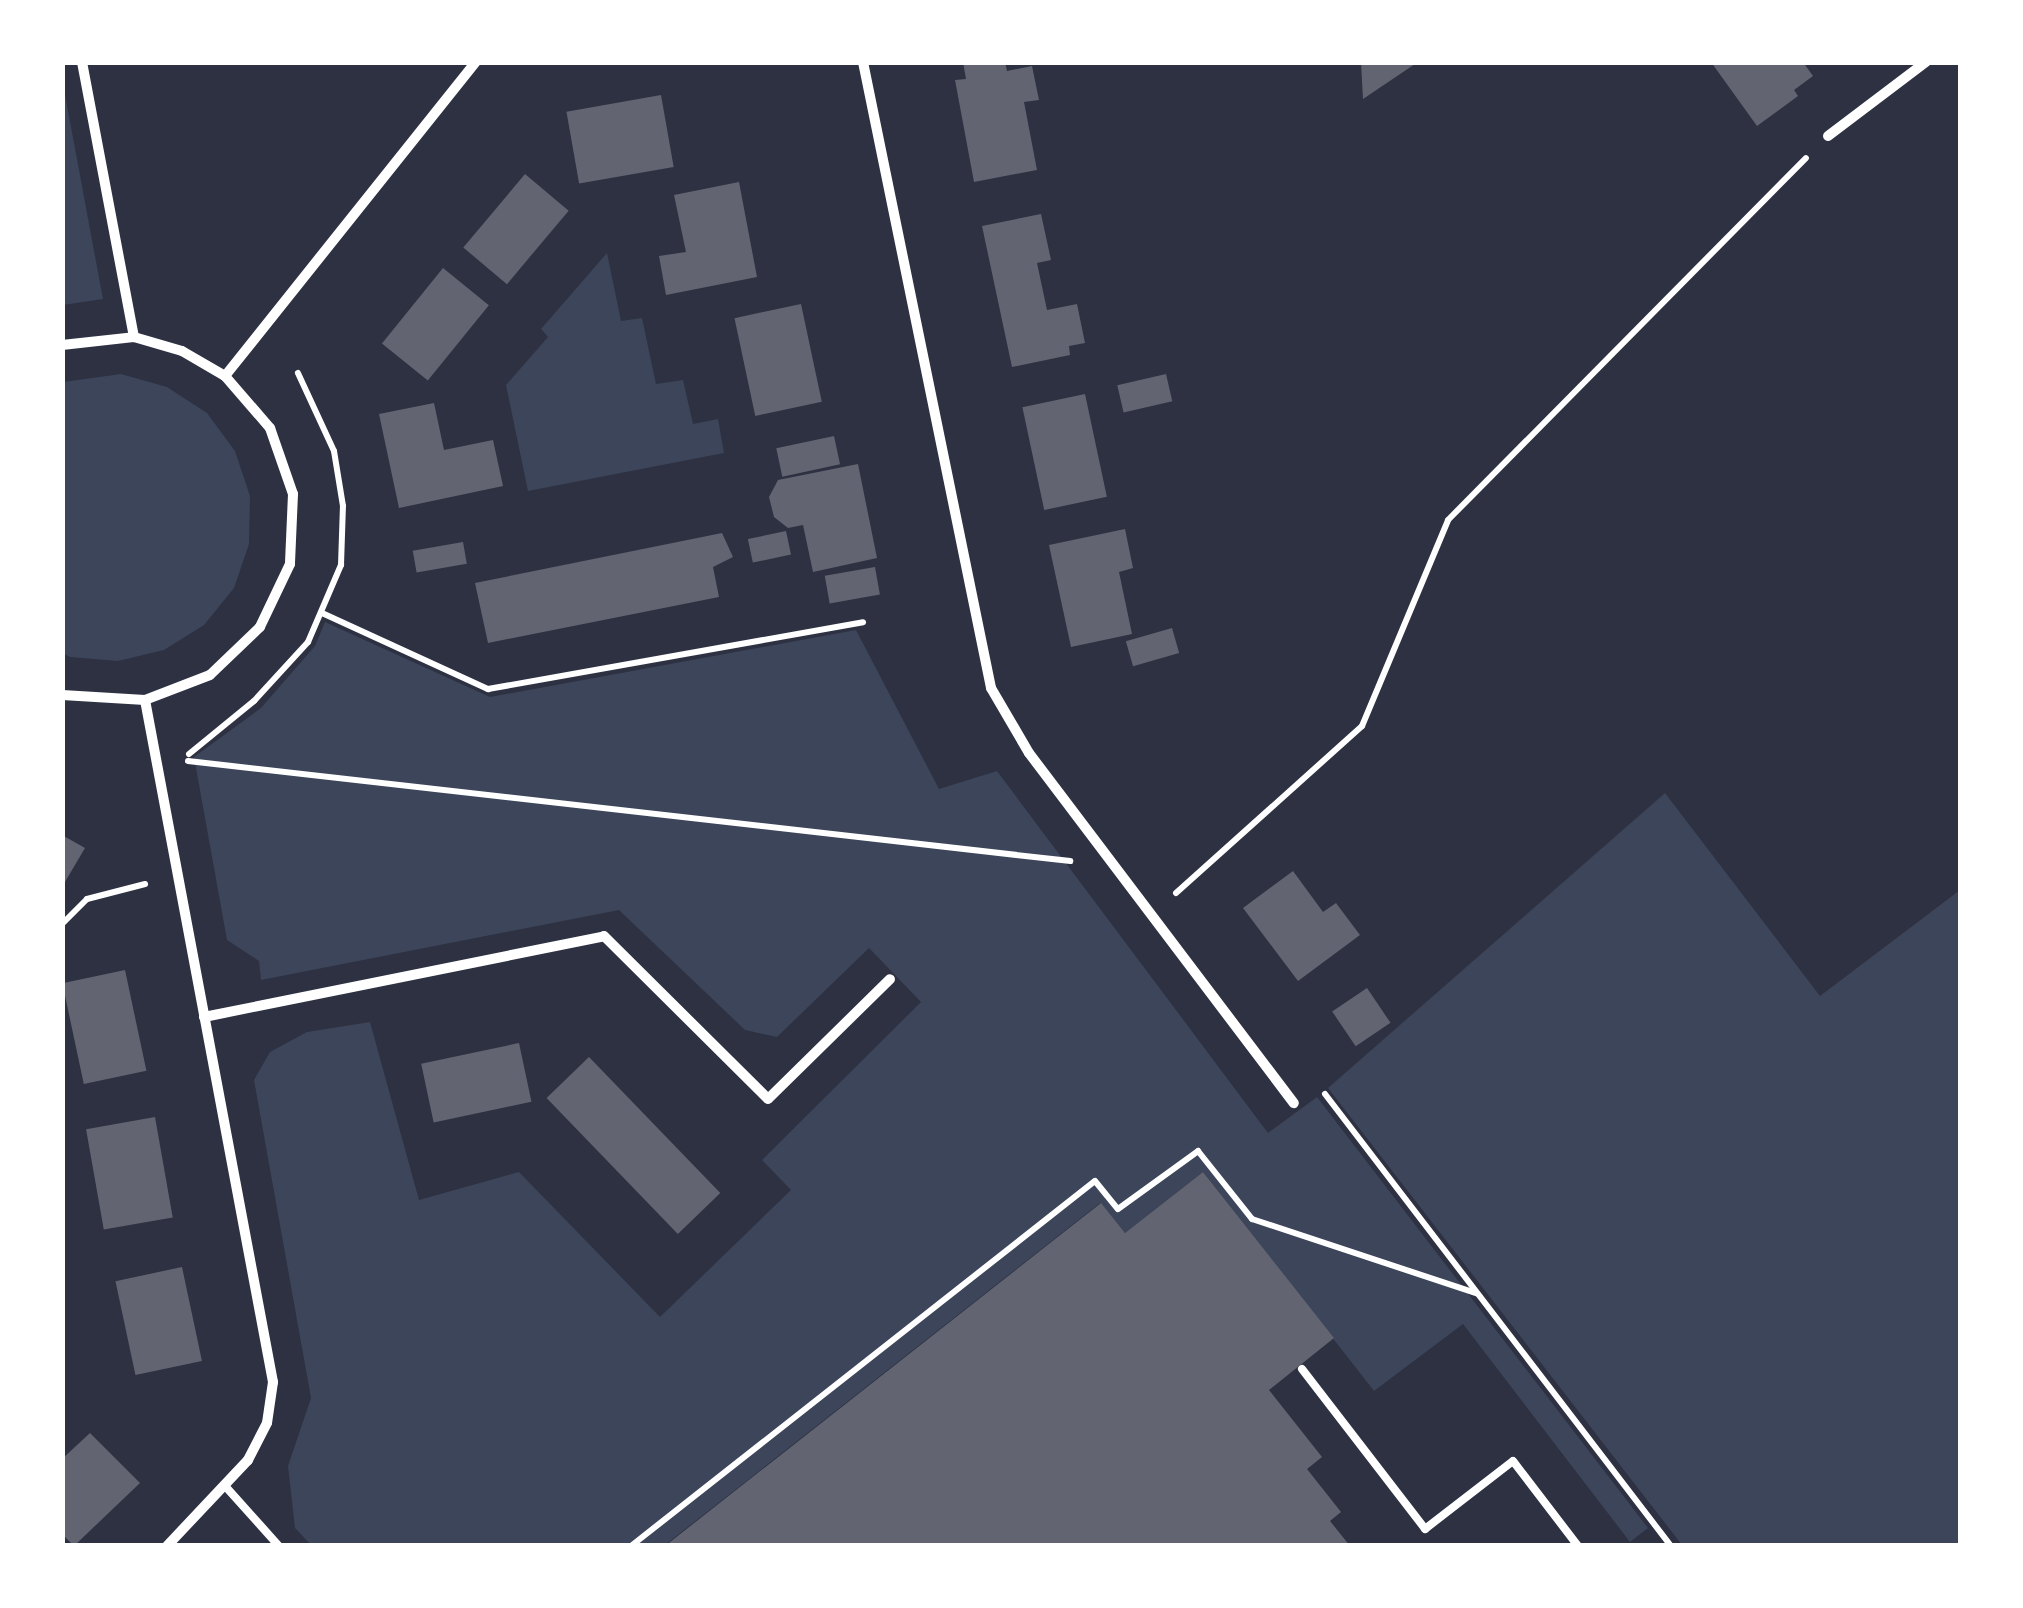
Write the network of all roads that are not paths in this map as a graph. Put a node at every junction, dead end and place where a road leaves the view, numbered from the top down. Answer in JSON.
{"nodes":[{"id":1,"x":82,"y":62,"type":"edge"},
{"id":2,"x":476,"y":62,"type":"edge"},
{"id":3,"x":862,"y":62,"type":"edge"},
{"id":4,"x":1926,"y":62,"type":"edge"},
{"id":5,"x":1828,"y":136,"type":"road end"},
{"id":6,"x":134,"y":337,"type":"junction"},
{"id":7,"x":62,"y":345,"type":"edge"},
{"id":8,"x":224,"y":376,"type":"junction"},
{"id":9,"x":62,"y":694,"type":"edge"},
{"id":10,"x":144,"y":700,"type":"junction"},
{"id":11,"x":890,"y":979,"type":"dead end"},
{"id":12,"x":204,"y":1017,"type":"junction"},
{"id":13,"x":1294,"y":1102,"type":"dead end"},
{"id":14,"x":1302,"y":1370,"type":"dead end"},
{"id":15,"x":226,"y":1487,"type":"junction"},
{"id":16,"x":166,"y":1546,"type":"edge"},
{"id":17,"x":279,"y":1546,"type":"edge"},
{"id":18,"x":1578,"y":1546,"type":"edge"}],
"edges":[{"from":1,"to":6,"type":"street"},
{"from":2,"to":8,"type":"street"},
{"from":3,"to":13,"type":"street"},
{"from":4,"to":5,"type":"street"},
{"from":6,"to":7,"type":"street"},
{"from":6,"to":8,"type":"street"},
{"from":8,"to":10,"type":"street"},
{"from":9,"to":10,"type":"street"},
{"from":10,"to":12,"type":"street"},
{"from":11,"to":12,"type":"street"},
{"from":12,"to":15,"type":"street"},
{"from":14,"to":18,"type":"lane"},
{"from":15,"to":16,"type":"street"},
{"from":15,"to":17,"type":"lane"}]}
